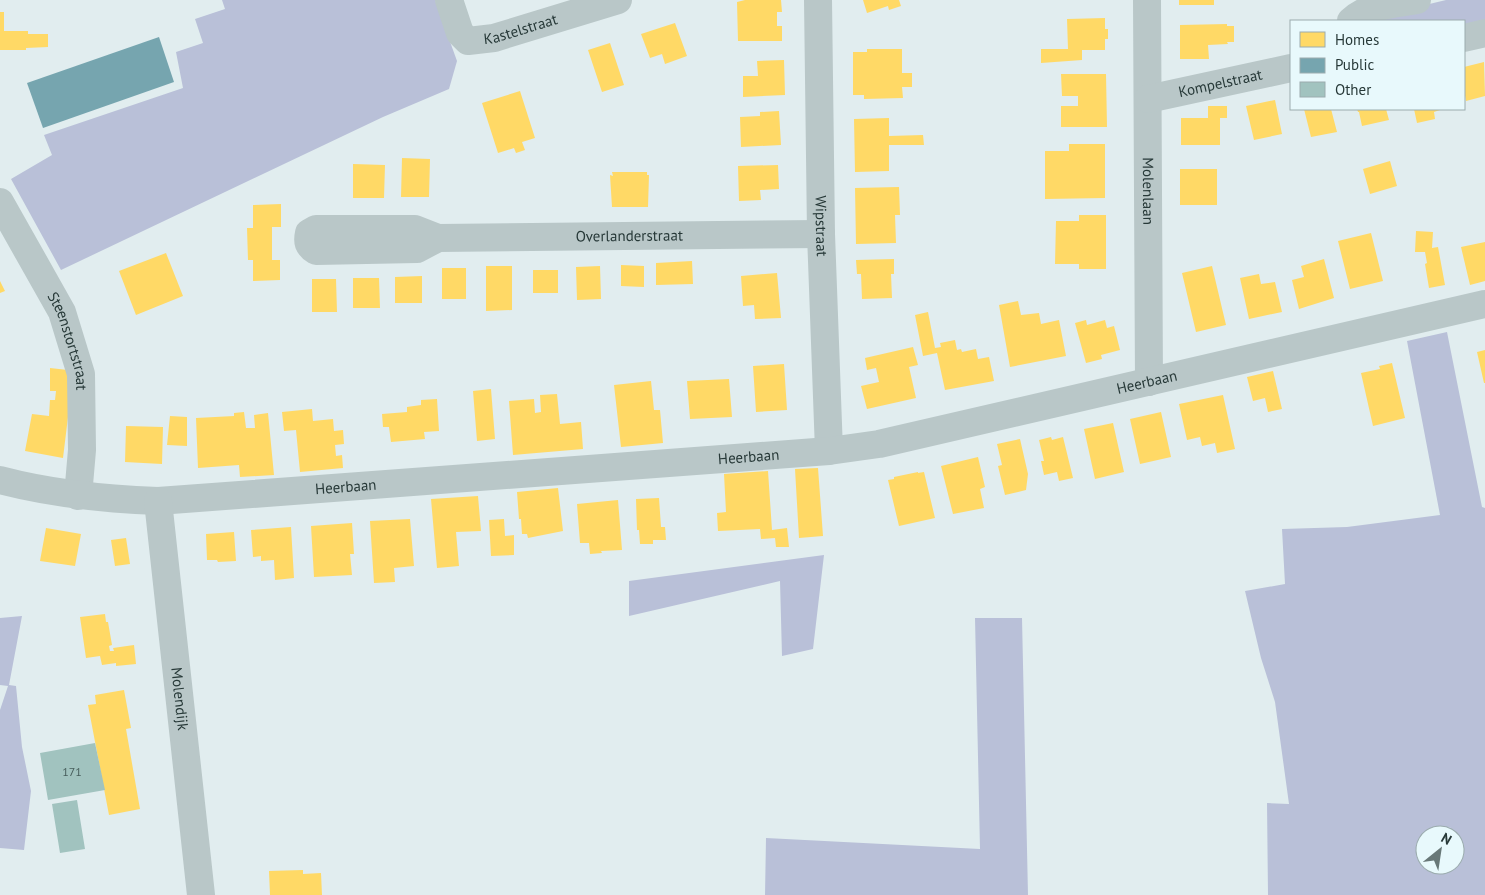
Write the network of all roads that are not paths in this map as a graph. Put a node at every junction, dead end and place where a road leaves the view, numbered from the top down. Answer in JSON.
{"nodes":[{"id":1,"x":449,"y":0,"type":"edge"},
{"id":2,"x":618,"y":0,"type":"edge"},
{"id":3,"x":818,"y":0,"type":"edge"},
{"id":4,"x":1147,"y":0,"type":"edge"},
{"id":5,"x":1417,"y":0,"type":"edge"},
{"id":6,"x":1352,"y":20,"type":"edge"},
{"id":7,"x":1485,"y":33,"type":"edge"},
{"id":8,"x":1465,"y":38,"type":"edge"},
{"id":9,"x":1290,"y":68,"type":"edge"},
{"id":10,"x":1148,"y":99,"type":"junction"},
{"id":11,"x":0,"y":202,"type":"edge"},
{"id":12,"x":821,"y":234,"type":"junction"},
{"id":13,"x":438,"y":238,"type":"dead end"},
{"id":14,"x":1485,"y":304,"type":"edge"},
{"id":15,"x":1149,"y":382,"type":"junction"},
{"id":16,"x":829,"y":451,"type":"junction"},
{"id":17,"x":0,"y":480,"type":"edge"},
{"id":18,"x":78,"y":496,"type":"junction"},
{"id":19,"x":158,"y":501,"type":"junction"},
{"id":20,"x":201,"y":895,"type":"edge"}],
"edges":[{"from":1,"to":2,"type":"street","name":"Kastelstraat"},
{"from":3,"to":12,"type":"street","name":"Wipstraat"},
{"from":4,"to":10,"type":"street","name":"Molenlaan"},
{"from":5,"to":6,"type":"street"},
{"from":7,"to":8,"type":"street"},
{"from":9,"to":10,"type":"street","name":"Kompelstraat"},
{"from":10,"to":15,"type":"street","name":"Molenlaan"},
{"from":11,"to":18,"type":"street","name":"Steenstortstraat"},
{"from":12,"to":13,"type":"street","name":"Overlanderstraat"},
{"from":12,"to":16,"type":"street","name":"Wipstraat"},
{"from":14,"to":15,"type":"street","name":"Heerbaan"},
{"from":15,"to":16,"type":"street","name":"Heerbaan"},
{"from":16,"to":19,"type":"street","name":"Heerbaan"},
{"from":17,"to":18,"type":"street","name":"Heerbaan"},
{"from":18,"to":19,"type":"street","name":"Heerbaan"},
{"from":19,"to":20,"type":"street","name":"Molendijk"}]}
